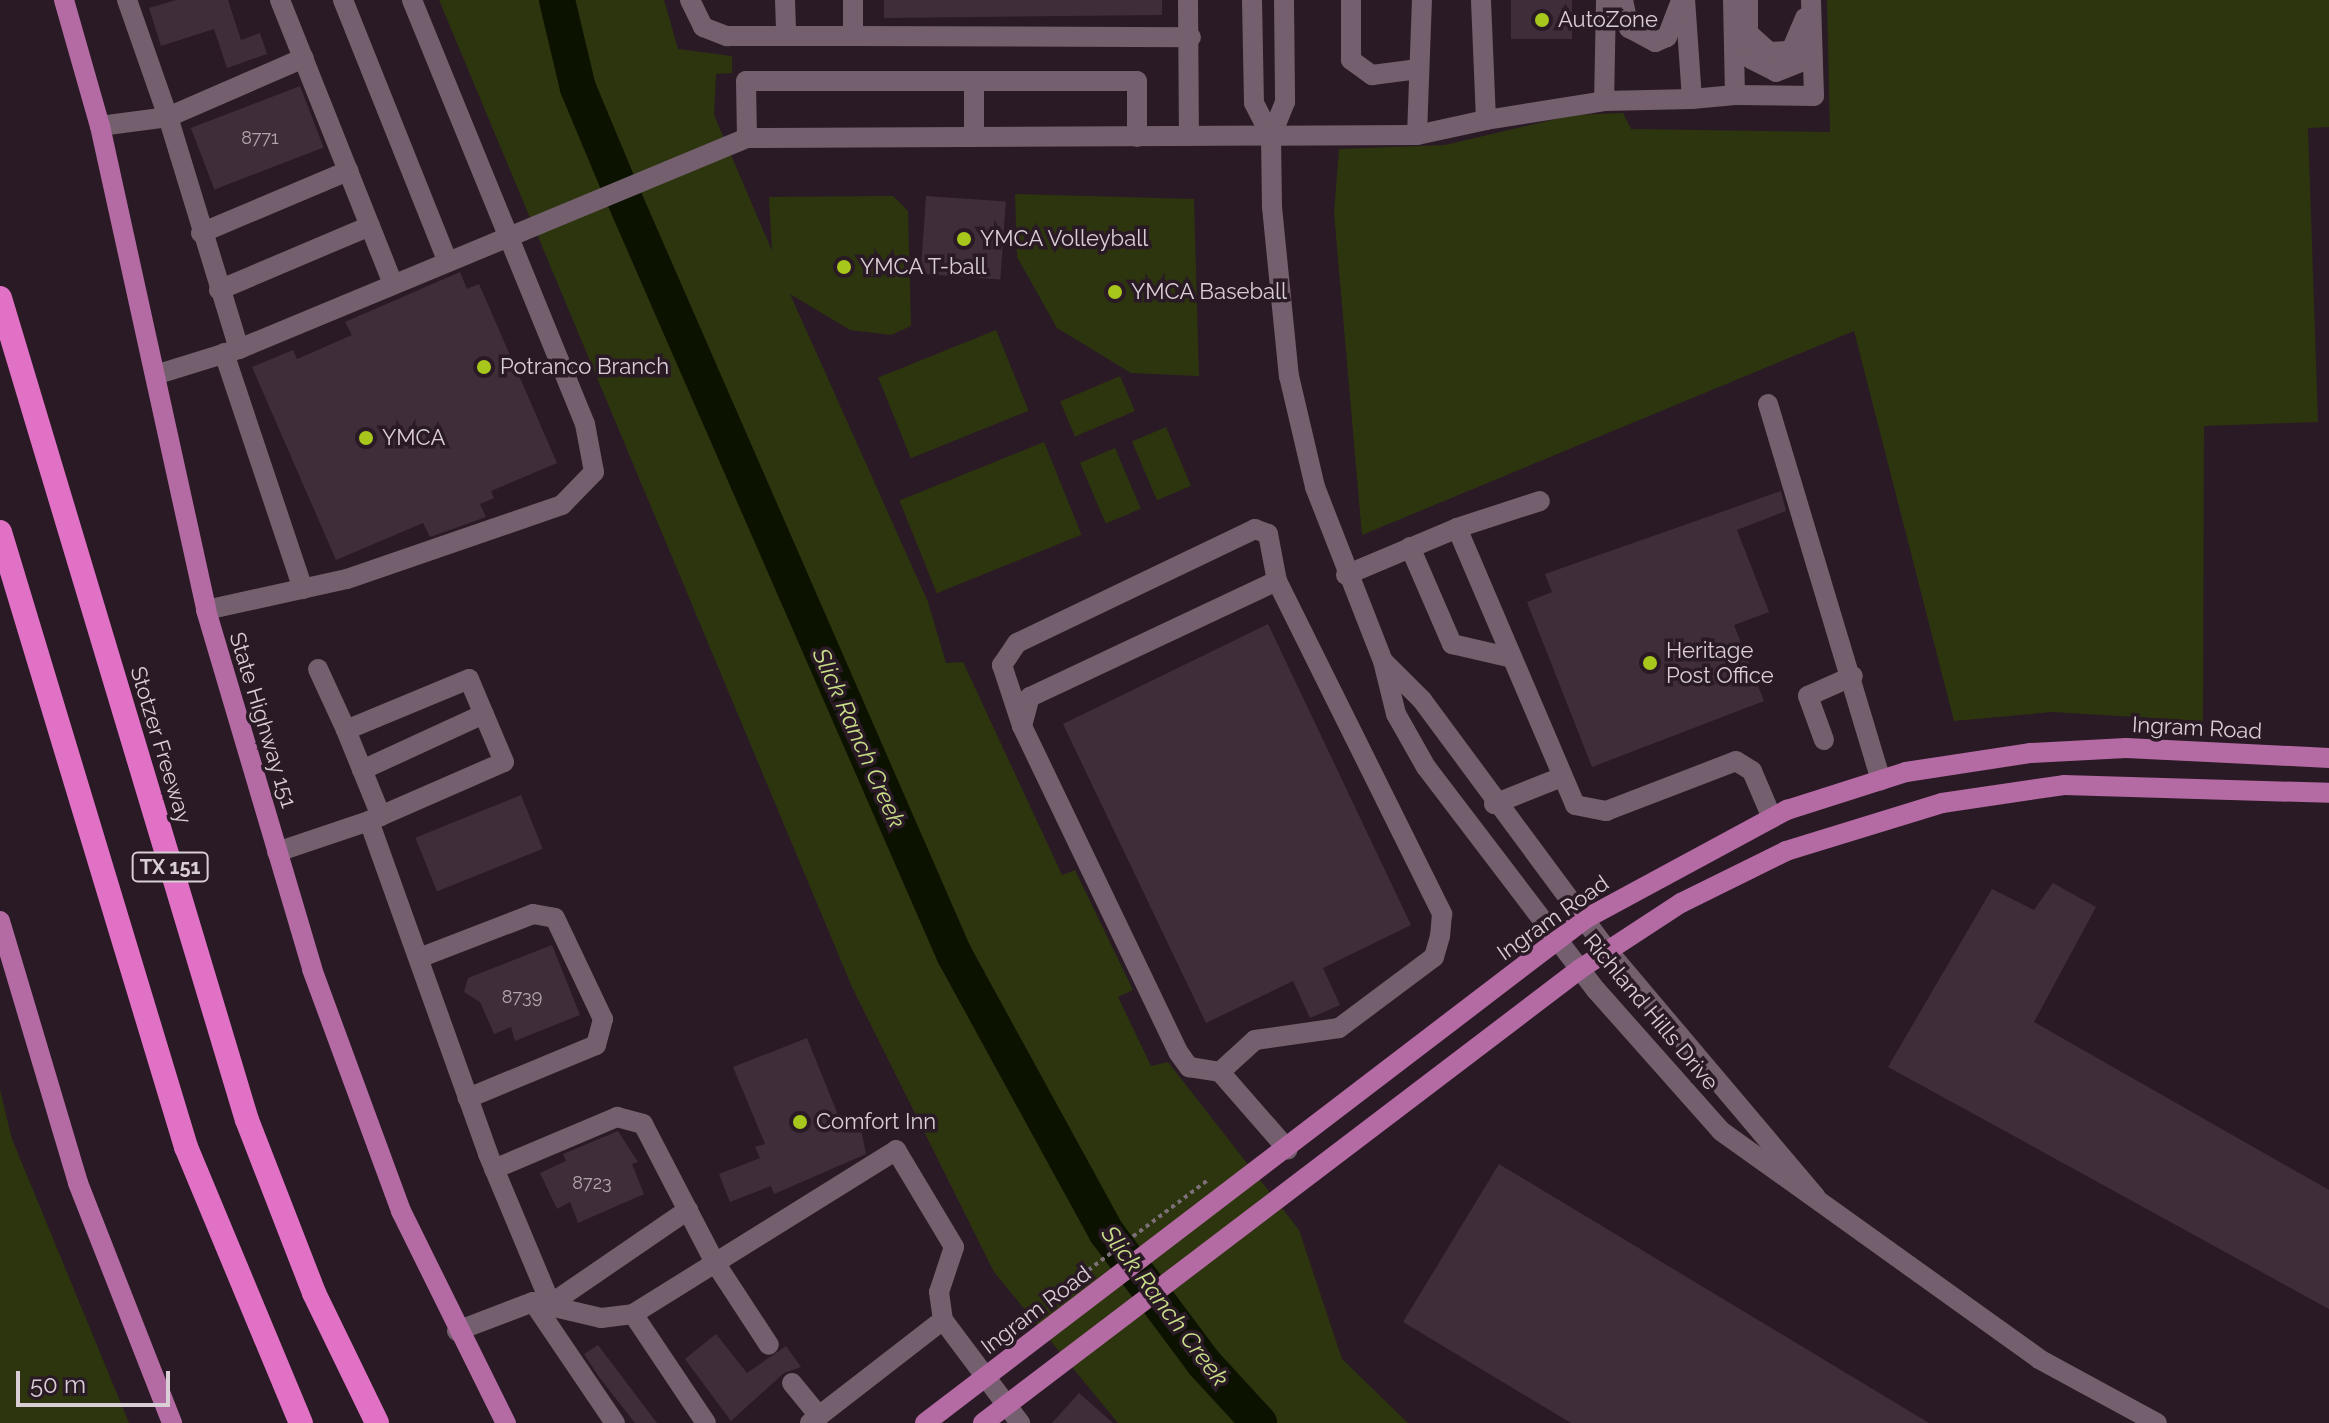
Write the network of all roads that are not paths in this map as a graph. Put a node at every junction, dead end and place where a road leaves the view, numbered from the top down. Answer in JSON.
{"nodes":[{"id":1,"x":64,"y":0,"type":"edge"},
{"id":2,"x":127,"y":0,"type":"edge"},
{"id":3,"x":280,"y":0,"type":"edge"},
{"id":4,"x":343,"y":0,"type":"edge"},
{"id":5,"x":412,"y":0,"type":"edge"},
{"id":6,"x":690,"y":0,"type":"edge"},
{"id":7,"x":785,"y":0,"type":"edge"},
{"id":8,"x":853,"y":0,"type":"edge"},
{"id":9,"x":1188,"y":0,"type":"edge"},
{"id":10,"x":1252,"y":0,"type":"edge"},
{"id":11,"x":1284,"y":0,"type":"edge"},
{"id":12,"x":1351,"y":0,"type":"edge"},
{"id":13,"x":1422,"y":0,"type":"edge"},
{"id":14,"x":1481,"y":0,"type":"edge"},
{"id":15,"x":1606,"y":0,"type":"edge"},
{"id":16,"x":1623,"y":0,"type":"edge"},
{"id":17,"x":1682,"y":0,"type":"edge"},
{"id":18,"x":1733,"y":0,"type":"edge"},
{"id":19,"x":1748,"y":0,"type":"edge"},
{"id":20,"x":1808,"y":0,"type":"edge"},
{"id":21,"x":786,"y":36,"type":"junction"},
{"id":22,"x":853,"y":36,"type":"junction"},
{"id":23,"x":1191,"y":37,"type":"junction"},
{"id":24,"x":304,"y":58,"type":"junction"},
{"id":25,"x":1419,"y":69,"type":"junction"},
{"id":26,"x":974,"y":81,"type":"junction"},
{"id":27,"x":1735,"y":95,"type":"junction"},
{"id":28,"x":1692,"y":99,"type":"junction"},
{"id":29,"x":1604,"y":101,"type":"junction"},
{"id":30,"x":168,"y":117,"type":"junction"},
{"id":31,"x":1486,"y":120,"type":"junction"},
{"id":32,"x":100,"y":126,"type":"junction"},
{"id":33,"x":1417,"y":135,"type":"junction"},
{"id":34,"x":1189,"y":136,"type":"junction"},
{"id":35,"x":1271,"y":136,"type":"junction"},
{"id":36,"x":974,"y":137,"type":"junction"},
{"id":37,"x":1137,"y":137,"type":"junction"},
{"id":38,"x":737,"y":141,"type":"junction"},
{"id":39,"x":348,"y":171,"type":"junction"},
{"id":40,"x":370,"y":226,"type":"junction"},
{"id":41,"x":506,"y":232,"type":"junction"},
{"id":42,"x":201,"y":233,"type":"junction"},
{"id":43,"x":446,"y":258,"type":"junction"},
{"id":44,"x":392,"y":281,"type":"junction"},
{"id":45,"x":219,"y":290,"type":"junction"},
{"id":46,"x":0,"y":298,"type":"edge"},
{"id":47,"x":232,"y":351,"type":"junction"},
{"id":48,"x":155,"y":375,"type":"junction"},
{"id":49,"x":1768,"y":404,"type":"dead end"},
{"id":50,"x":1540,"y":501,"type":"dead end"},
{"id":51,"x":1457,"y":528,"type":"junction"},
{"id":52,"x":0,"y":532,"type":"edge"},
{"id":53,"x":1410,"y":547,"type":"junction"},
{"id":54,"x":1346,"y":575,"type":"junction"},
{"id":55,"x":1277,"y":581,"type":"junction"},
{"id":56,"x":303,"y":589,"type":"junction"},
{"id":57,"x":206,"y":610,"type":"junction"},
{"id":58,"x":1512,"y":658,"type":"junction"},
{"id":59,"x":1383,"y":661,"type":"junction"},
{"id":60,"x":318,"y":669,"type":"dead end"},
{"id":61,"x":1853,"y":676,"type":"junction"},
{"id":62,"x":484,"y":714,"type":"junction"},
{"id":63,"x":1022,"y":726,"type":"junction"},
{"id":64,"x":346,"y":730,"type":"junction"},
{"id":65,"x":1824,"y":740,"type":"dead end"},
{"id":66,"x":2276,"y":756,"type":"junction"},
{"id":67,"x":2329,"y":758,"type":"edge"},
{"id":68,"x":362,"y":770,"type":"junction"},
{"id":69,"x":1562,"y":777,"type":"junction"},
{"id":70,"x":1881,"y":780,"type":"junction"},
{"id":71,"x":2275,"y":792,"type":"junction"},
{"id":72,"x":2329,"y":793,"type":"edge"},
{"id":73,"x":1494,"y":804,"type":"junction"},
{"id":74,"x":1890,"y":816,"type":"junction"},
{"id":75,"x":375,"y":818,"type":"junction"},
{"id":76,"x":1772,"y":818,"type":"junction"},
{"id":77,"x":277,"y":852,"type":"junction"},
{"id":78,"x":1585,"y":919,"type":"junction"},
{"id":79,"x":0,"y":921,"type":"edge"},
{"id":80,"x":1559,"y":939,"type":"junction"},
{"id":81,"x":1608,"y":951,"type":"junction"},
{"id":82,"x":419,"y":958,"type":"junction"},
{"id":83,"x":1580,"y":969,"type":"junction"},
{"id":84,"x":1220,"y":1072,"type":"junction"},
{"id":85,"x":468,"y":1098,"type":"junction"},
{"id":86,"x":1288,"y":1150,"type":"junction"},
{"id":87,"x":494,"y":1169,"type":"junction"},
{"id":88,"x":1309,"y":1179,"type":"junction"},
{"id":89,"x":1818,"y":1200,"type":"junction"},
{"id":90,"x":688,"y":1210,"type":"junction"},
{"id":91,"x":714,"y":1261,"type":"junction"},
{"id":92,"x":545,"y":1302,"type":"junction"},
{"id":93,"x":633,"y":1314,"type":"junction"},
{"id":94,"x":943,"y":1320,"type":"junction"},
{"id":95,"x":457,"y":1331,"type":"junction"},
{"id":96,"x":769,"y":1345,"type":"dead end"},
{"id":97,"x":986,"y":1378,"type":"junction"},
{"id":98,"x":792,"y":1383,"type":"dead end"},
{"id":99,"x":1006,"y":1405,"type":"junction"},
{"id":100,"x":815,"y":1420,"type":"edge"},
{"id":101,"x":172,"y":1423,"type":"edge"},
{"id":102,"x":301,"y":1423,"type":"edge"},
{"id":103,"x":377,"y":1423,"type":"edge"},
{"id":104,"x":506,"y":1423,"type":"edge"},
{"id":105,"x":615,"y":1423,"type":"edge"},
{"id":106,"x":706,"y":1423,"type":"edge"},
{"id":107,"x":925,"y":1423,"type":"edge"},
{"id":108,"x":983,"y":1423,"type":"edge"},
{"id":109,"x":1020,"y":1423,"type":"edge"},
{"id":110,"x":2157,"y":1423,"type":"edge"}],
"edges":[{"from":1,"to":32,"type":"main road","name":"State Highway 151"},
{"from":2,"to":30,"type":"street"},
{"from":3,"to":24,"type":"street"},
{"from":4,"to":43,"type":"street"},
{"from":5,"to":41,"type":"street"},
{"from":6,"to":21,"type":"street"},
{"from":7,"to":21,"type":"street"},
{"from":8,"to":22,"type":"street"},
{"from":9,"to":23,"type":"street"},
{"from":10,"to":35,"type":"street","name":"Richland Hills Drive"},
{"from":11,"to":35,"type":"street","name":"Richland Hills Drive"},
{"from":12,"to":25,"type":"street"},
{"from":13,"to":25,"type":"street"},
{"from":14,"to":31,"type":"street"},
{"from":15,"to":29,"type":"street"},
{"from":16,"to":17,"type":"street"},
{"from":17,"to":28,"type":"street"},
{"from":18,"to":27,"type":"street"},
{"from":19,"to":20,"type":"street"},
{"from":20,"to":27,"type":"street"},
{"from":21,"to":22,"type":"street"},
{"from":22,"to":23,"type":"street"},
{"from":23,"to":34,"type":"street"},
{"from":24,"to":30,"type":"street"},
{"from":24,"to":39,"type":"street"},
{"from":25,"to":33,"type":"street"},
{"from":26,"to":36,"type":"street"},
{"from":26,"to":37,"type":"street"},
{"from":26,"to":38,"type":"street"},
{"from":27,"to":28,"type":"street"},
{"from":28,"to":29,"type":"street"},
{"from":29,"to":31,"type":"street"},
{"from":30,"to":32,"type":"street"},
{"from":30,"to":42,"type":"street"},
{"from":31,"to":33,"type":"street"},
{"from":32,"to":48,"type":"main road","name":"State Highway 151"},
{"from":33,"to":35,"type":"street"},
{"from":34,"to":35,"type":"street"},
{"from":34,"to":37,"type":"street"},
{"from":35,"to":54,"type":"street","name":"Richland Hills Drive"},
{"from":36,"to":37,"type":"street"},
{"from":36,"to":38,"type":"street"},
{"from":38,"to":41,"type":"street"},
{"from":39,"to":40,"type":"street"},
{"from":39,"to":42,"type":"street"},
{"from":40,"to":44,"type":"street"},
{"from":40,"to":45,"type":"street"},
{"from":41,"to":43,"type":"street"},
{"from":41,"to":56,"type":"street"},
{"from":42,"to":45,"type":"street"},
{"from":43,"to":44,"type":"street"},
{"from":44,"to":47,"type":"street"},
{"from":45,"to":47,"type":"street"},
{"from":46,"to":103,"type":"highway","name":"Stotzer Freeway","number":"TX 151"},
{"from":47,"to":48,"type":"street"},
{"from":47,"to":56,"type":"street"},
{"from":48,"to":57,"type":"main road","name":"State Highway 151"},
{"from":49,"to":61,"type":"street"},
{"from":50,"to":51,"type":"street"},
{"from":51,"to":53,"type":"street"},
{"from":51,"to":58,"type":"street"},
{"from":52,"to":102,"type":"highway","number":"TX 151"},
{"from":53,"to":54,"type":"street"},
{"from":53,"to":58,"type":"street"},
{"from":54,"to":59,"type":"street","name":"Richland Hills Drive"},
{"from":55,"to":63,"type":"street"},
{"from":55,"to":63,"type":"street"},
{"from":55,"to":84,"type":"street"},
{"from":56,"to":57,"type":"street"},
{"from":57,"to":77,"type":"main road","name":"State Highway 151"},
{"from":58,"to":69,"type":"street"},
{"from":59,"to":73,"type":"street","name":"Richland Hills Drive"},
{"from":59,"to":80,"type":"street","name":"Richland Hills Drive"},
{"from":60,"to":64,"type":"street"},
{"from":61,"to":65,"type":"street"},
{"from":61,"to":70,"type":"street"},
{"from":62,"to":64,"type":"street"},
{"from":62,"to":68,"type":"street"},
{"from":62,"to":75,"type":"street"},
{"from":63,"to":84,"type":"street"},
{"from":64,"to":68,"type":"street"},
{"from":66,"to":67,"type":"main road","name":"Ingram Road"},
{"from":66,"to":70,"type":"main road","name":"Ingram Road"},
{"from":66,"to":71,"type":"main road"},
{"from":68,"to":75,"type":"street"},
{"from":69,"to":73,"type":"street"},
{"from":69,"to":76,"type":"street"},
{"from":70,"to":74,"type":"main road"},
{"from":70,"to":76,"type":"main road","name":"Ingram Road"},
{"from":71,"to":72,"type":"main road"},
{"from":71,"to":74,"type":"main road"},
{"from":73,"to":78,"type":"street","name":"Richland Hills Drive"},
{"from":74,"to":81,"type":"main road"},
{"from":75,"to":77,"type":"street"},
{"from":75,"to":82,"type":"street"},
{"from":76,"to":78,"type":"main road","name":"Ingram Road"},
{"from":77,"to":95,"type":"main road","name":"State Highway 151"},
{"from":78,"to":80,"type":"main road","name":"Ingram Road"},
{"from":78,"to":81,"type":"street","name":"Richland Hills Drive"},
{"from":79,"to":101,"type":"main road"},
{"from":80,"to":83,"type":"street","name":"Richland Hills Drive"},
{"from":80,"to":86,"type":"main road","name":"Ingram Road"},
{"from":81,"to":83,"type":"main road"},
{"from":81,"to":89,"type":"street","name":"Richland Hills Drive"},
{"from":82,"to":85,"type":"street"},
{"from":82,"to":85,"type":"street"},
{"from":83,"to":88,"type":"main road"},
{"from":83,"to":89,"type":"street","name":"Richland Hills Drive"},
{"from":84,"to":86,"type":"street"},
{"from":85,"to":87,"type":"street"},
{"from":86,"to":88,"type":"main road"},
{"from":86,"to":97,"type":"main road","name":"Ingram Road"},
{"from":87,"to":90,"type":"street"},
{"from":87,"to":92,"type":"street"},
{"from":88,"to":99,"type":"main road"},
{"from":89,"to":110,"type":"street","name":"Richland Hills Drive"},
{"from":90,"to":91,"type":"street"},
{"from":90,"to":92,"type":"street"},
{"from":91,"to":93,"type":"street"},
{"from":91,"to":94,"type":"street"},
{"from":91,"to":96,"type":"street"},
{"from":92,"to":93,"type":"street"},
{"from":92,"to":95,"type":"street"},
{"from":92,"to":105,"type":"street"},
{"from":93,"to":106,"type":"street"},
{"from":94,"to":97,"type":"street"},
{"from":94,"to":100,"type":"street"},
{"from":95,"to":104,"type":"main road","name":"State Highway 151"},
{"from":97,"to":99,"type":"street"},
{"from":97,"to":107,"type":"main road","name":"Ingram Road"},
{"from":98,"to":100,"type":"street"},
{"from":99,"to":108,"type":"main road"},
{"from":99,"to":109,"type":"street"}]}
